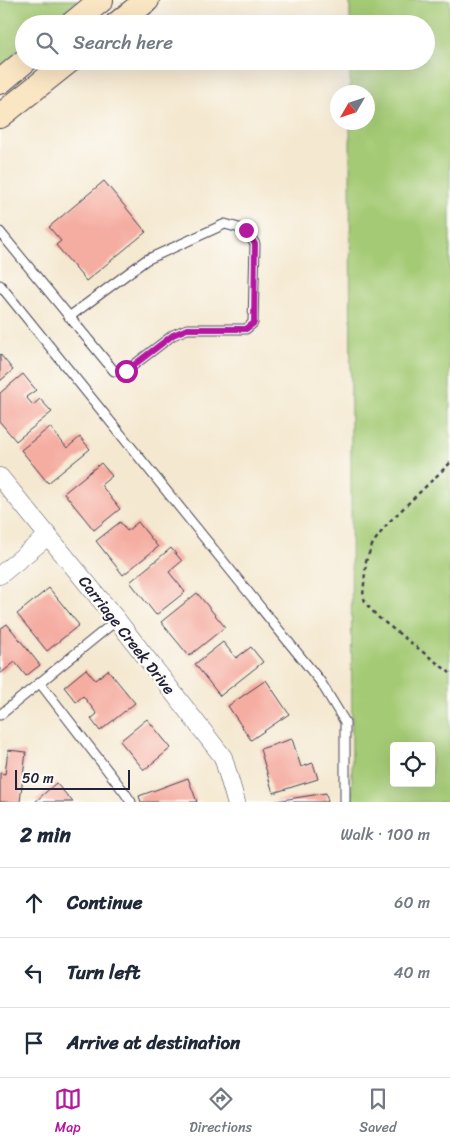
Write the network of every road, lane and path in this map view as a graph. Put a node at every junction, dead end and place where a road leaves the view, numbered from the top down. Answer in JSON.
{"nodes":[{"id":1,"x":101,"y":0,"type":"edge"},
{"id":2,"x":147,"y":0,"type":"edge"},
{"id":3,"x":83,"y":15,"type":"edge"},
{"id":4,"x":128,"y":15,"type":"edge"},
{"id":5,"x":15,"y":69,"type":"edge"},
{"id":6,"x":58,"y":70,"type":"edge"},
{"id":7,"x":0,"y":82,"type":"edge"},
{"id":8,"x":0,"y":116,"type":"edge"},
{"id":9,"x":0,"y":232,"type":"edge"},
{"id":10,"x":0,"y":285,"type":"edge"},
{"id":11,"x":69,"y":316,"type":"junction"},
{"id":12,"x":450,"y":463,"type":"edge"},
{"id":13,"x":0,"y":478,"type":"edge"},
{"id":14,"x":48,"y":536,"type":"junction"},
{"id":15,"x":0,"y":575,"type":"edge"},
{"id":16,"x":117,"y":620,"type":"junction"},
{"id":17,"x":450,"y":674,"type":"edge"},
{"id":18,"x":40,"y":683,"type":"junction"},
{"id":19,"x":0,"y":715,"type":"edge"},
{"id":20,"x":130,"y":802,"type":"edge"},
{"id":21,"x":236,"y":802,"type":"edge"},
{"id":22,"x":345,"y":802,"type":"edge"}],
"edges":[{"from":1,"to":3,"type":"main road"},
{"from":2,"to":4,"type":"main road"},
{"from":5,"to":7,"type":"main road"},
{"from":6,"to":8,"type":"main road"},
{"from":9,"to":11,"type":"lane"},
{"from":10,"to":22,"type":"lane"},
{"from":11,"to":11,"type":"lane"},
{"from":12,"to":17,"type":"path"},
{"from":13,"to":14,"type":"street","name":"Carriage Creek Drive"},
{"from":14,"to":15,"type":"street"},
{"from":14,"to":16,"type":"street","name":"Carriage Creek Drive"},
{"from":16,"to":18,"type":"lane"},
{"from":16,"to":21,"type":"street","name":"Carriage Creek Drive"},
{"from":18,"to":19,"type":"lane"},
{"from":18,"to":20,"type":"lane"}]}
